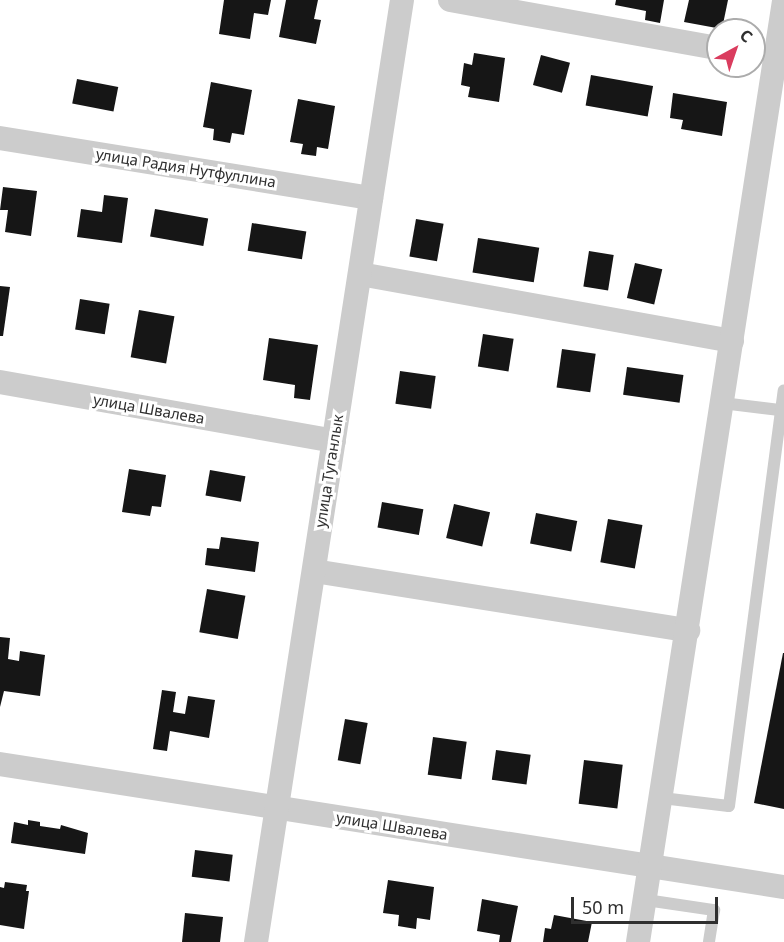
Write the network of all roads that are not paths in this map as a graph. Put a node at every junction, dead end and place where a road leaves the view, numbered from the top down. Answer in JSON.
{"nodes":[{"id":1,"x":402,"y":0,"type":"edge"},
{"id":2,"x":450,"y":0,"type":"edge"},
{"id":3,"x":784,"y":1,"type":"edge"},
{"id":4,"x":706,"y":46,"type":"edge"},
{"id":5,"x":766,"y":53,"type":"edge"},
{"id":6,"x":762,"y":78,"type":"edge"},
{"id":7,"x":0,"y":138,"type":"edge"},
{"id":8,"x":371,"y":198,"type":"junction"},
{"id":9,"x":360,"y":274,"type":"junction"},
{"id":10,"x":732,"y":341,"type":"junction"},
{"id":11,"x":0,"y":382,"type":"edge"},
{"id":12,"x":784,"y":391,"type":"edge"},
{"id":13,"x":722,"y":402,"type":"junction"},
{"id":14,"x":780,"y":410,"type":"junction"},
{"id":15,"x":334,"y":441,"type":"junction"},
{"id":16,"x":314,"y":571,"type":"junction"},
{"id":17,"x":688,"y":630,"type":"junction"},
{"id":18,"x":0,"y":764,"type":"edge"},
{"id":19,"x":662,"y":798,"type":"junction"},
{"id":20,"x":276,"y":808,"type":"junction"},
{"id":21,"x":651,"y":867,"type":"junction"},
{"id":22,"x":784,"y":887,"type":"edge"},
{"id":23,"x":646,"y":900,"type":"junction"},
{"id":24,"x":256,"y":942,"type":"edge"},
{"id":25,"x":638,"y":942,"type":"edge"},
{"id":26,"x":709,"y":942,"type":"edge"}],
"edges":[{"from":1,"to":8,"type":"street","name":"улица Туганлык"},
{"from":2,"to":4,"type":"street"},
{"from":3,"to":5,"type":"street"},
{"from":6,"to":10,"type":"street"},
{"from":7,"to":8,"type":"street","name":"улица Радия Нутфуллина"},
{"from":8,"to":9,"type":"street","name":"улица Туганлык"},
{"from":9,"to":10,"type":"street"},
{"from":9,"to":15,"type":"street","name":"улица Туганлык"},
{"from":10,"to":13,"type":"street"},
{"from":11,"to":15,"type":"street","name":"улица Швалева"},
{"from":12,"to":14,"type":"lane"},
{"from":13,"to":14,"type":"lane"},
{"from":13,"to":17,"type":"street"},
{"from":14,"to":19,"type":"lane"},
{"from":15,"to":16,"type":"street","name":"улица Туганлык"},
{"from":16,"to":17,"type":"street"},
{"from":16,"to":20,"type":"street","name":"улица Туганлык"},
{"from":17,"to":19,"type":"street"},
{"from":18,"to":20,"type":"street","name":"улица Швалева"},
{"from":19,"to":21,"type":"street"},
{"from":20,"to":21,"type":"street","name":"улица Швалева"},
{"from":20,"to":24,"type":"street","name":"улица Туганлык"},
{"from":21,"to":22,"type":"street","name":"улица Швалева"},
{"from":21,"to":23,"type":"street"},
{"from":23,"to":25,"type":"street"},
{"from":23,"to":26,"type":"lane"}]}
